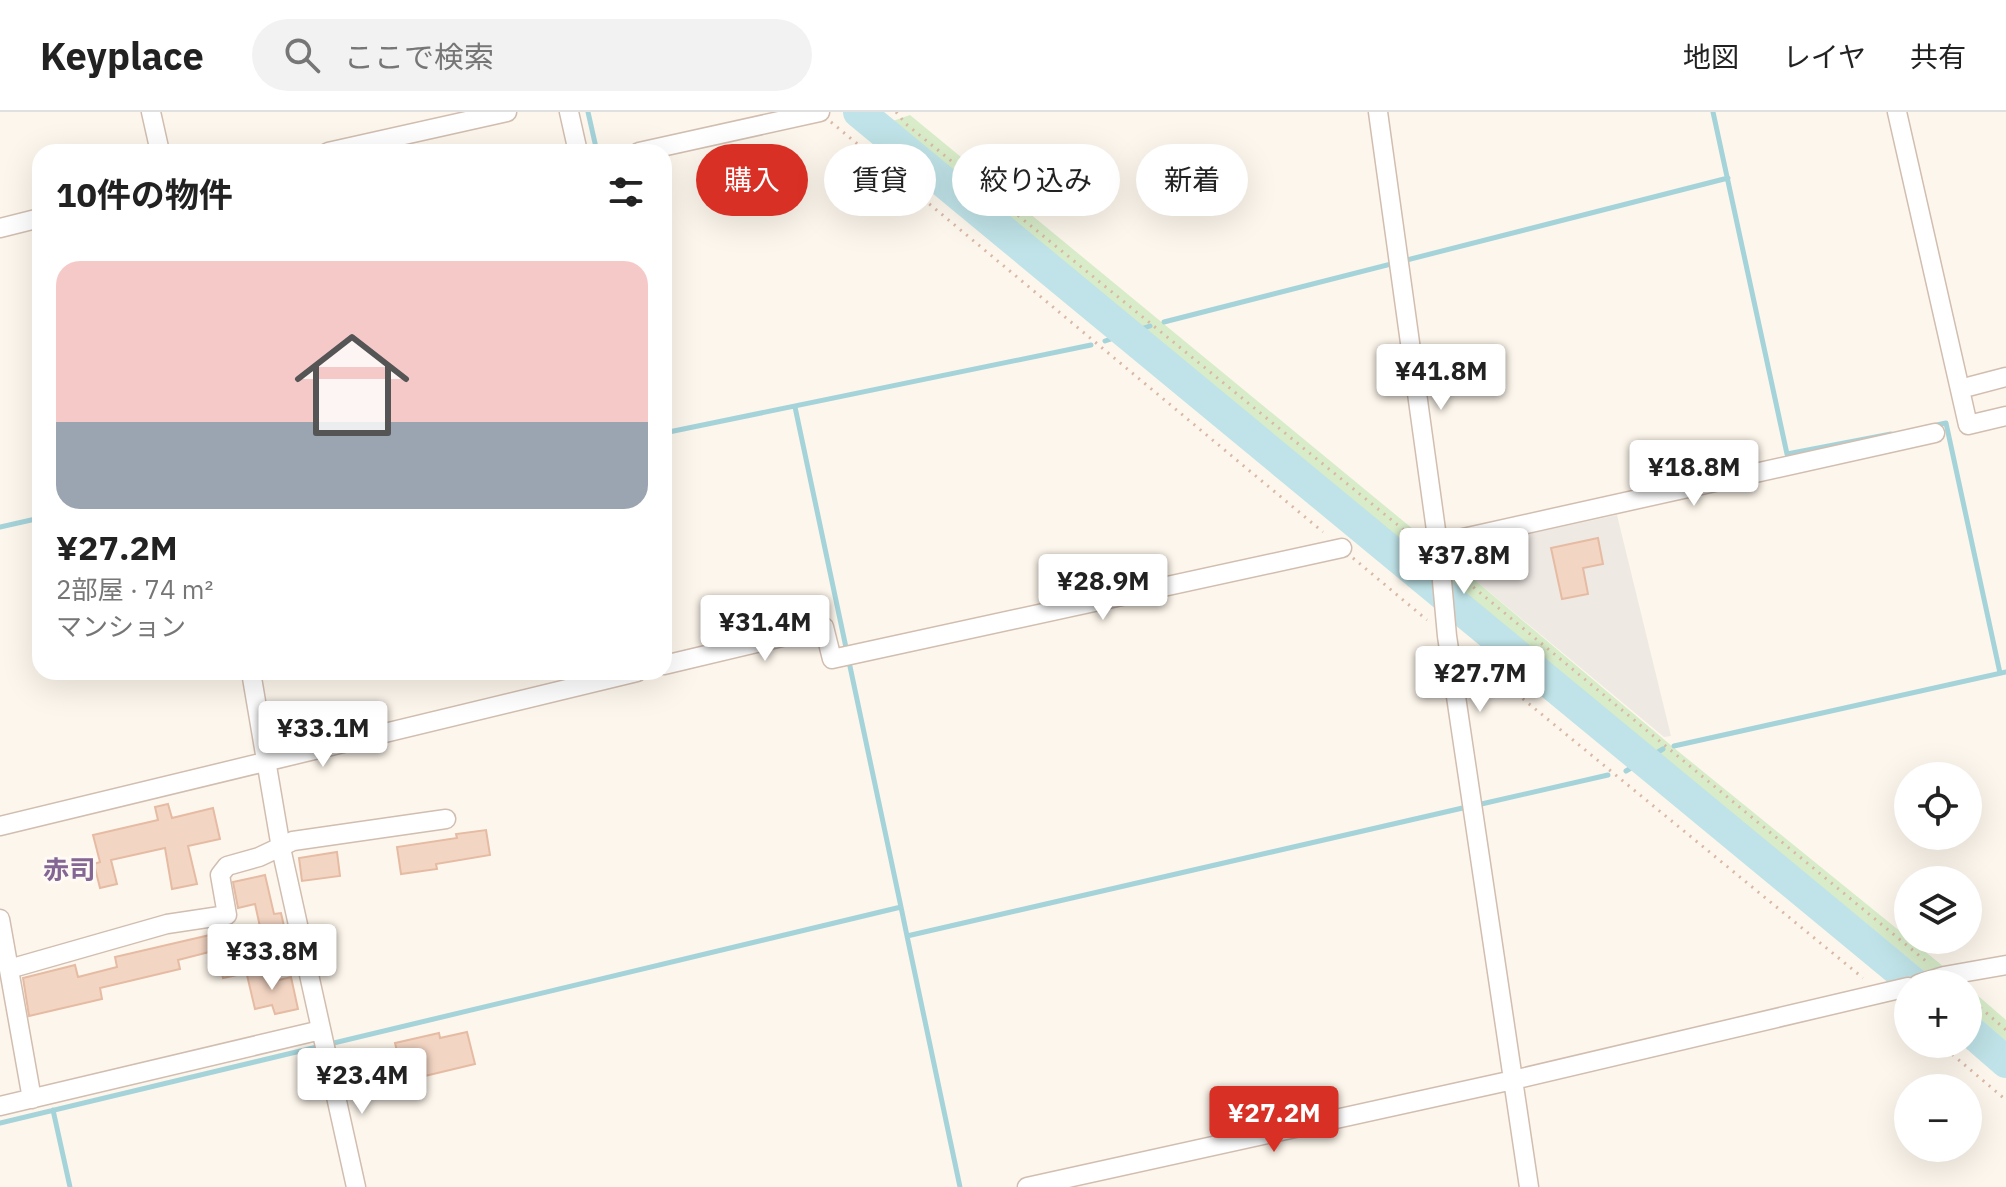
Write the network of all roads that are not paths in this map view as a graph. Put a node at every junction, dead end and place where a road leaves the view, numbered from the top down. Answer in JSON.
{"nodes":[{"id":1,"x":151,"y":112,"type":"edge"},
{"id":2,"x":507,"y":112,"type":"edge"},
{"id":3,"x":569,"y":112,"type":"edge"},
{"id":4,"x":820,"y":112,"type":"edge"},
{"id":5,"x":1378,"y":112,"type":"edge"},
{"id":6,"x":1897,"y":112,"type":"edge"},
{"id":7,"x":158,"y":144,"type":"edge"},
{"id":8,"x":364,"y":144,"type":"edge"},
{"id":9,"x":576,"y":144,"type":"edge"},
{"id":10,"x":672,"y":145,"type":"edge"},
{"id":11,"x":32,"y":220,"type":"edge"},
{"id":12,"x":0,"y":228,"type":"edge"},
{"id":13,"x":2006,"y":377,"type":"edge"},
{"id":14,"x":1960,"y":389,"type":"junction"},
{"id":15,"x":2006,"y":416,"type":"edge"},
{"id":16,"x":1935,"y":433,"type":"dead end"},
{"id":17,"x":1342,"y":548,"type":"road end"},
{"id":18,"x":1440,"y":559,"type":"junction"},
{"id":19,"x":672,"y":663,"type":"edge"},
{"id":20,"x":252,"y":680,"type":"edge"},
{"id":21,"x":604,"y":680,"type":"edge"},
{"id":22,"x":266,"y":762,"type":"junction"},
{"id":23,"x":446,"y":819,"type":"dead end"},
{"id":24,"x":0,"y":826,"type":"edge"},
{"id":25,"x":281,"y":848,"type":"junction"},
{"id":26,"x":0,"y":919,"type":"edge"},
{"id":27,"x":2006,"y":965,"type":"edge"},
{"id":28,"x":9,"y":969,"type":"junction"},
{"id":29,"x":1978,"y":970,"type":"edge"},
{"id":30,"x":1894,"y":991,"type":"edge"},
{"id":31,"x":323,"y":1040,"type":"junction"},
{"id":32,"x":1513,"y":1080,"type":"junction"},
{"id":33,"x":32,"y":1099,"type":"junction"},
{"id":34,"x":0,"y":1106,"type":"edge"},
{"id":35,"x":356,"y":1187,"type":"edge"},
{"id":36,"x":1027,"y":1187,"type":"edge"},
{"id":37,"x":1529,"y":1187,"type":"edge"}],
"edges":[{"from":1,"to":7,"type":"street"},
{"from":2,"to":8,"type":"street"},
{"from":3,"to":9,"type":"street"},
{"from":4,"to":10,"type":"street"},
{"from":5,"to":18,"type":"street"},
{"from":6,"to":14,"type":"street"},
{"from":11,"to":12,"type":"street"},
{"from":13,"to":14,"type":"street"},
{"from":14,"to":15,"type":"street"},
{"from":16,"to":18,"type":"street"},
{"from":17,"to":19,"type":"street"},
{"from":18,"to":32,"type":"street"},
{"from":20,"to":22,"type":"street"},
{"from":21,"to":22,"type":"street"},
{"from":22,"to":24,"type":"street"},
{"from":22,"to":25,"type":"street"},
{"from":23,"to":25,"type":"street"},
{"from":25,"to":28,"type":"street"},
{"from":25,"to":31,"type":"street"},
{"from":26,"to":28,"type":"street"},
{"from":27,"to":29,"type":"street"},
{"from":28,"to":33,"type":"street"},
{"from":30,"to":32,"type":"street"},
{"from":31,"to":33,"type":"street"},
{"from":31,"to":35,"type":"street"},
{"from":32,"to":36,"type":"street"},
{"from":32,"to":37,"type":"street"},
{"from":33,"to":34,"type":"street"}]}
